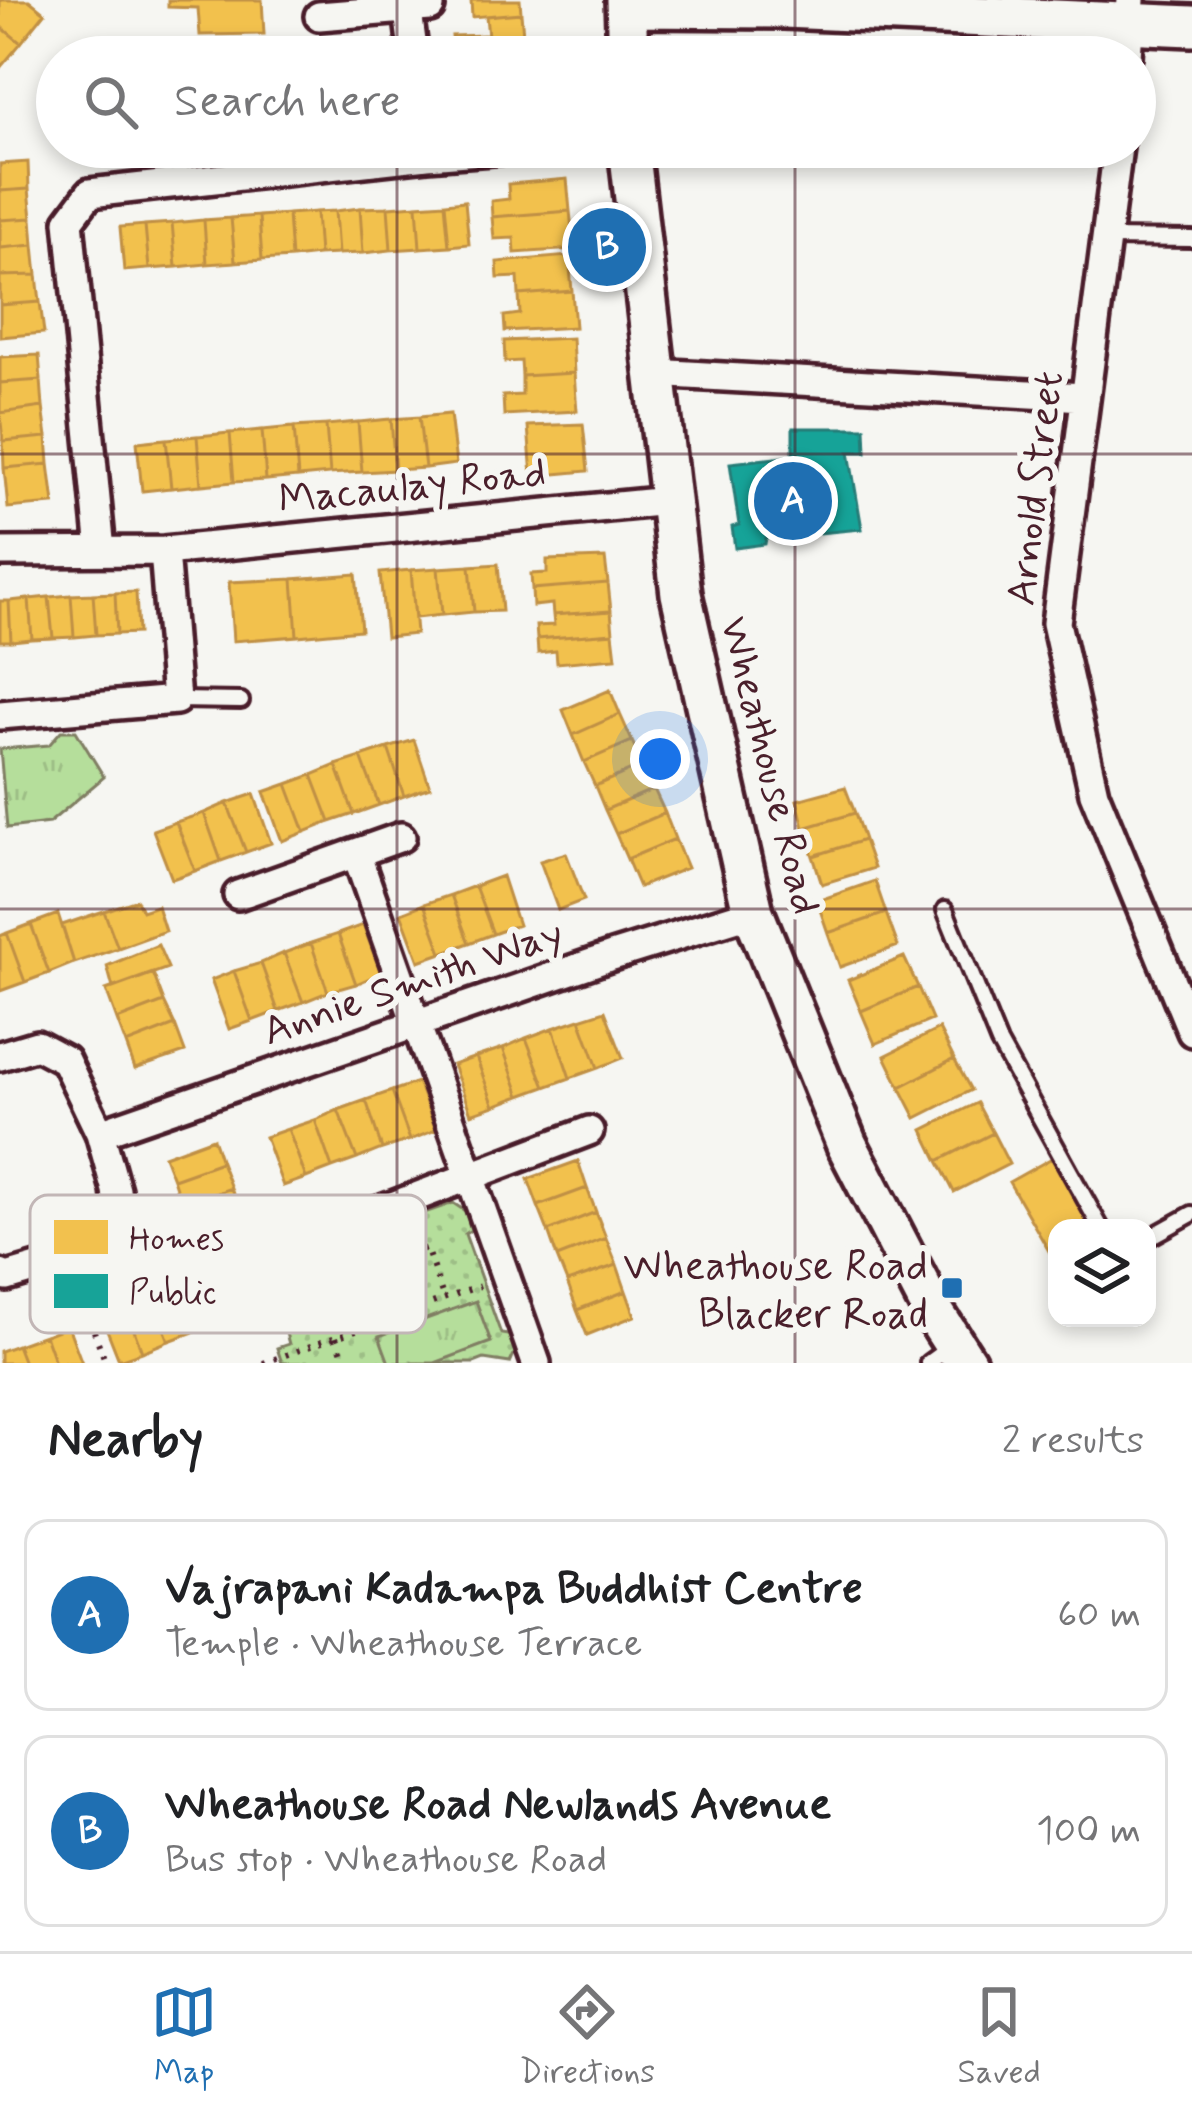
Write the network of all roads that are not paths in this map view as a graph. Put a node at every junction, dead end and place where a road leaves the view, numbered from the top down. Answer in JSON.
{"nodes":[{"id":1,"x":627,"y":4,"type":"edge"},
{"id":2,"x":782,"y":4,"type":"edge"},
{"id":3,"x":319,"y":16,"type":"dead end"},
{"id":4,"x":1129,"y":26,"type":"edge"},
{"id":5,"x":1192,"y":26,"type":"edge"},
{"id":6,"x":416,"y":36,"type":"edge"},
{"id":7,"x":628,"y":36,"type":"edge"},
{"id":8,"x":290,"y":168,"type":"edge"},
{"id":9,"x":631,"y":168,"type":"edge"},
{"id":10,"x":1116,"y":168,"type":"edge"},
{"id":11,"x":1108,"y":238,"type":"junction"},
{"id":12,"x":1192,"y":239,"type":"edge"},
{"id":13,"x":653,"y":373,"type":"junction"},
{"id":14,"x":1084,"y":397,"type":"junction"},
{"id":15,"x":668,"y":501,"type":"junction"},
{"id":16,"x":101,"y":551,"type":"junction"},
{"id":17,"x":164,"y":551,"type":"junction"},
{"id":18,"x":0,"y":552,"type":"edge"},
{"id":19,"x":176,"y":700,"type":"junction"},
{"id":20,"x":241,"y":701,"type":"dead end"},
{"id":21,"x":0,"y":716,"type":"edge"},
{"id":22,"x":401,"y":837,"type":"dead end"},
{"id":23,"x":356,"y":853,"type":"junction"},
{"id":24,"x":238,"y":895,"type":"dead end"},
{"id":25,"x":945,"y":910,"type":"dead end"},
{"id":26,"x":754,"y":912,"type":"junction"},
{"id":27,"x":417,"y":1023,"type":"junction"},
{"id":28,"x":1191,"y":1029,"type":"edge"},
{"id":29,"x":0,"y":1056,"type":"edge"},
{"id":30,"x":589,"y":1132,"type":"dead end"},
{"id":31,"x":100,"y":1133,"type":"junction"},
{"id":32,"x":471,"y":1178,"type":"junction"},
{"id":33,"x":117,"y":1195,"type":"edge"},
{"id":34,"x":425,"y":1195,"type":"edge"},
{"id":35,"x":1192,"y":1214,"type":"edge"},
{"id":36,"x":1096,"y":1219,"type":"edge"},
{"id":37,"x":1156,"y":1234,"type":"edge"},
{"id":38,"x":30,"y":1271,"type":"edge"},
{"id":39,"x":0,"y":1274,"type":"edge"},
{"id":40,"x":950,"y":1356,"type":"edge"},
{"id":41,"x":536,"y":1363,"type":"edge"}],
"edges":[{"from":1,"to":2,"type":"street"},
{"from":1,"to":7,"type":"street"},
{"from":2,"to":4,"type":"street"},
{"from":3,"to":6,"type":"street"},
{"from":4,"to":5,"type":"street"},
{"from":8,"to":16,"type":"street"},
{"from":9,"to":13,"type":"street","name":"Wheathouse Road"},
{"from":10,"to":11,"type":"street","name":"Arnold Street"},
{"from":11,"to":12,"type":"lane"},
{"from":11,"to":14,"type":"street","name":"Arnold Street"},
{"from":13,"to":14,"type":"street"},
{"from":13,"to":15,"type":"street","name":"Wheathouse Road"},
{"from":14,"to":28,"type":"street","name":"Arnold Street"},
{"from":15,"to":17,"type":"street","name":"Macaulay Road"},
{"from":15,"to":26,"type":"street","name":"Wheathouse Road"},
{"from":16,"to":17,"type":"street","name":"Macaulay Road"},
{"from":16,"to":18,"type":"street","name":"Macaulay Road"},
{"from":17,"to":19,"type":"street"},
{"from":19,"to":20,"type":"lane"},
{"from":19,"to":21,"type":"street"},
{"from":22,"to":23,"type":"street"},
{"from":23,"to":24,"type":"street"},
{"from":23,"to":27,"type":"street"},
{"from":25,"to":36,"type":"lane"},
{"from":26,"to":27,"type":"street","name":"Annie Smith Way"},
{"from":26,"to":40,"type":"street","name":"Wheathouse Road"},
{"from":27,"to":31,"type":"street","name":"Annie Smith Way"},
{"from":27,"to":32,"type":"street"},
{"from":29,"to":31,"type":"street"},
{"from":30,"to":32,"type":"street"},
{"from":31,"to":33,"type":"street"},
{"from":32,"to":34,"type":"street"},
{"from":32,"to":41,"type":"street"},
{"from":35,"to":37,"type":"lane"},
{"from":38,"to":39,"type":"street"}]}
